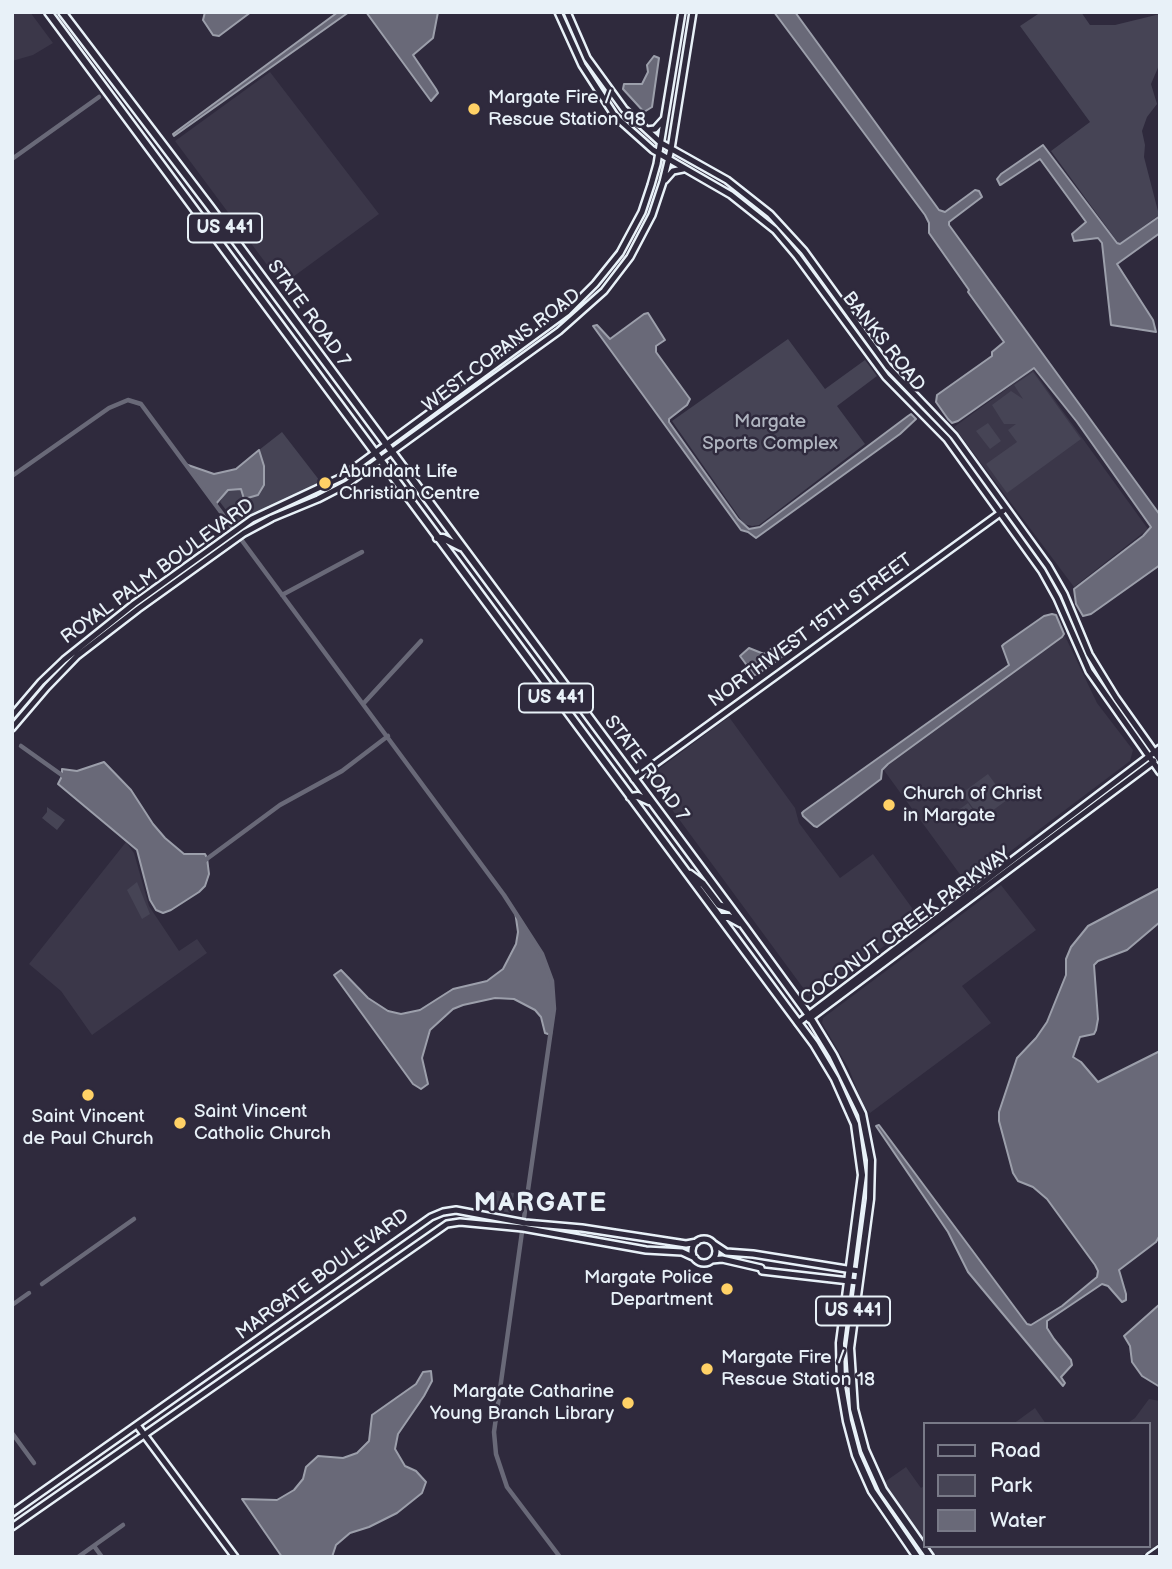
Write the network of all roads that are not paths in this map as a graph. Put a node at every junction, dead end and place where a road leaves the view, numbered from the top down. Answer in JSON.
{"nodes":[{"id":1,"x":48,"y":12,"type":"edge"},
{"id":2,"x":62,"y":12,"type":"edge"},
{"id":3,"x":558,"y":12,"type":"edge"},
{"id":4,"x":567,"y":12,"type":"edge"},
{"id":5,"x":682,"y":12,"type":"edge"},
{"id":6,"x":693,"y":12,"type":"edge"},
{"id":7,"x":666,"y":117,"type":"junction"},
{"id":8,"x":644,"y":129,"type":"junction"},
{"id":9,"x":661,"y":144,"type":"junction"},
{"id":10,"x":671,"y":149,"type":"junction"},
{"id":11,"x":659,"y":154,"type":"junction"},
{"id":12,"x":669,"y":159,"type":"junction"},
{"id":13,"x":684,"y":169,"type":"junction"},
{"id":14,"x":663,"y":182,"type":"junction"},
{"id":15,"x":386,"y":445,"type":"junction"},
{"id":16,"x":392,"y":453,"type":"junction"},
{"id":17,"x":375,"y":454,"type":"junction"},
{"id":18,"x":380,"y":461,"type":"junction"},
{"id":19,"x":1007,"y":508,"type":"junction"},
{"id":20,"x":1000,"y":513,"type":"junction"},
{"id":21,"x":437,"y":538,"type":"junction"},
{"id":22,"x":462,"y":548,"type":"junction"},
{"id":23,"x":12,"y":716,"type":"edge"},
{"id":24,"x":12,"y":728,"type":"edge"},
{"id":25,"x":1158,"y":755,"type":"edge"},
{"id":26,"x":1151,"y":760,"type":"junction"},
{"id":27,"x":1160,"y":772,"type":"edge"},
{"id":28,"x":612,"y":773,"type":"junction"},
{"id":29,"x":635,"y":779,"type":"junction"},
{"id":30,"x":630,"y":797,"type":"junction"},
{"id":31,"x":651,"y":802,"type":"junction"},
{"id":32,"x":683,"y":869,"type":"junction"},
{"id":33,"x":731,"y":909,"type":"junction"},
{"id":34,"x":720,"y":917,"type":"junction"},
{"id":35,"x":744,"y":926,"type":"junction"},
{"id":36,"x":917,"y":930,"type":"junction"},
{"id":37,"x":916,"y":940,"type":"junction"},
{"id":38,"x":809,"y":1016,"type":"junction"},
{"id":39,"x":798,"y":1023,"type":"junction"},
{"id":40,"x":862,"y":1166,"type":"junction"},
{"id":41,"x":872,"y":1183,"type":"junction"},
{"id":42,"x":697,"y":1242,"type":"junction"},
{"id":43,"x":714,"y":1244,"type":"junction"},
{"id":44,"x":695,"y":1258,"type":"junction"},
{"id":45,"x":712,"y":1260,"type":"junction"},
{"id":46,"x":813,"y":1263,"type":"junction"},
{"id":47,"x":850,"y":1269,"type":"junction"},
{"id":48,"x":859,"y":1271,"type":"junction"},
{"id":49,"x":806,"y":1274,"type":"junction"},
{"id":50,"x":848,"y":1280,"type":"junction"},
{"id":51,"x":858,"y":1282,"type":"junction"},
{"id":52,"x":841,"y":1386,"type":"junction"},
{"id":53,"x":854,"y":1409,"type":"junction"},
{"id":54,"x":137,"y":1425,"type":"junction"},
{"id":55,"x":144,"y":1435,"type":"junction"},
{"id":56,"x":862,"y":1469,"type":"junction"},
{"id":57,"x":878,"y":1481,"type":"junction"},
{"id":58,"x":12,"y":1513,"type":"edge"},
{"id":59,"x":12,"y":1527,"type":"edge"},
{"id":60,"x":897,"y":1529,"type":"junction"},
{"id":61,"x":917,"y":1539,"type":"junction"},
{"id":62,"x":907,"y":1544,"type":"junction"},
{"id":63,"x":923,"y":1547,"type":"edge"},
{"id":64,"x":1160,"y":1550,"type":"edge"},
{"id":65,"x":928,"y":1554,"type":"edge"},
{"id":66,"x":235,"y":1557,"type":"edge"},
{"id":67,"x":917,"y":1557,"type":"edge"},
{"id":68,"x":1150,"y":1557,"type":"edge"}],
"edges":[{"from":1,"to":17,"type":"main road","name":"STATE ROAD 7","number":"US 441"},
{"from":2,"to":15,"type":"main road","name":"STATE ROAD 7","number":"US 441"},
{"from":3,"to":11,"type":"street","name":"BANKS ROAD"},
{"from":4,"to":8,"type":"street","name":"BANKS ROAD"},
{"from":5,"to":7,"type":"street","name":"WEST COPANS ROAD"},
{"from":6,"to":10,"type":"street","name":"WEST COPANS ROAD"},
{"from":7,"to":8,"type":"street"},
{"from":7,"to":9,"type":"street","name":"WEST COPANS ROAD"},
{"from":8,"to":9,"type":"street","name":"BANKS ROAD"},
{"from":9,"to":10,"type":"street","name":"BANKS ROAD"},
{"from":9,"to":11,"type":"street","name":"WEST COPANS ROAD"},
{"from":10,"to":12,"type":"street","name":"WEST COPANS ROAD"},
{"from":10,"to":19,"type":"street","name":"BANKS ROAD"},
{"from":11,"to":12,"type":"street","name":"BANKS ROAD"},
{"from":11,"to":15,"type":"street","name":"WEST COPANS ROAD"},
{"from":12,"to":13,"type":"street","name":"BANKS ROAD"},
{"from":12,"to":14,"type":"street","name":"WEST COPANS ROAD"},
{"from":13,"to":14,"type":"street"},
{"from":13,"to":20,"type":"street","name":"BANKS ROAD"},
{"from":14,"to":16,"type":"street","name":"WEST COPANS ROAD"},
{"from":15,"to":16,"type":"main road","name":"STATE ROAD 7","number":"US 441"},
{"from":15,"to":17,"type":"street","name":"WEST COPANS ROAD"},
{"from":16,"to":18,"type":"street","name":"WEST COPANS ROAD"},
{"from":16,"to":22,"type":"main road","name":"STATE ROAD 7","number":"US 441"},
{"from":17,"to":18,"type":"main road","name":"STATE ROAD 7","number":"US 441"},
{"from":17,"to":23,"type":"street","name":"ROYAL PALM BOULEVARD"},
{"from":18,"to":21,"type":"main road","name":"STATE ROAD 7","number":"US 441"},
{"from":18,"to":24,"type":"street","name":"ROYAL PALM BOULEVARD"},
{"from":19,"to":20,"type":"street","name":"NORTHWEST 15TH STREET"},
{"from":19,"to":25,"type":"street","name":"BANKS ROAD"},
{"from":20,"to":26,"type":"street","name":"BANKS ROAD"},
{"from":20,"to":29,"type":"street","name":"NORTHWEST 15TH STREET"},
{"from":21,"to":22,"type":"main road"},
{"from":21,"to":28,"type":"main road","name":"STATE ROAD 7","number":"US 441"},
{"from":22,"to":29,"type":"main road","name":"STATE ROAD 7","number":"US 441"},
{"from":25,"to":26,"type":"street","name":"COCONUT CREEK PARKWAY"},
{"from":26,"to":27,"type":"street","name":"BANKS ROAD"},
{"from":26,"to":36,"type":"street","name":"COCONUT CREEK PARKWAY"},
{"from":26,"to":37,"type":"street","name":"COCONUT CREEK PARKWAY"},
{"from":28,"to":29,"type":"main road"},
{"from":28,"to":30,"type":"main road","name":"STATE ROAD 7","number":"US 441"},
{"from":29,"to":31,"type":"main road","name":"STATE ROAD 7","number":"US 441"},
{"from":30,"to":31,"type":"main road"},
{"from":30,"to":32,"type":"main road","name":"STATE ROAD 7","number":"US 441"},
{"from":31,"to":33,"type":"main road","name":"STATE ROAD 7","number":"US 441"},
{"from":32,"to":33,"type":"main road"},
{"from":32,"to":34,"type":"main road","name":"STATE ROAD 7","number":"US 441"},
{"from":33,"to":35,"type":"main road","name":"STATE ROAD 7","number":"US 441"},
{"from":34,"to":35,"type":"main road"},
{"from":34,"to":39,"type":"main road","name":"STATE ROAD 7","number":"US 441"},
{"from":35,"to":38,"type":"main road","name":"STATE ROAD 7","number":"US 441"},
{"from":36,"to":37,"type":"street"},
{"from":36,"to":38,"type":"street","name":"COCONUT CREEK PARKWAY"},
{"from":37,"to":38,"type":"street","name":"COCONUT CREEK PARKWAY"},
{"from":38,"to":39,"type":"street","name":"COCONUT CREEK PARKWAY"},
{"from":38,"to":41,"type":"main road","name":"STATE ROAD 7","number":"US 441"},
{"from":39,"to":40,"type":"main road","name":"STATE ROAD 7","number":"US 441"},
{"from":40,"to":41,"type":"main road"},
{"from":40,"to":47,"type":"main road","name":"STATE ROAD 7","number":"US 441"},
{"from":41,"to":48,"type":"main road","name":"STATE ROAD 7","number":"US 441"},
{"from":42,"to":43,"type":"street"},
{"from":42,"to":44,"type":"street"},
{"from":42,"to":54,"type":"street","name":"MARGATE BOULEVARD"},
{"from":43,"to":45,"type":"street"},
{"from":43,"to":46,"type":"street"},
{"from":44,"to":45,"type":"street"},
{"from":44,"to":55,"type":"street","name":"MARGATE BOULEVARD"},
{"from":45,"to":49,"type":"street"},
{"from":46,"to":47,"type":"street"},
{"from":46,"to":49,"type":"street"},
{"from":47,"to":48,"type":"street"},
{"from":47,"to":50,"type":"main road","name":"STATE ROAD 7","number":"US 441"},
{"from":48,"to":51,"type":"main road","name":"STATE ROAD 7","number":"US 441"},
{"from":49,"to":50,"type":"street"},
{"from":50,"to":51,"type":"street"},
{"from":50,"to":52,"type":"main road","name":"STATE ROAD 7","number":"US 441"},
{"from":51,"to":53,"type":"main road","name":"STATE ROAD 7","number":"US 441"},
{"from":52,"to":53,"type":"main road"},
{"from":52,"to":56,"type":"main road","name":"STATE ROAD 7","number":"US 441"},
{"from":53,"to":57,"type":"main road","name":"STATE ROAD 7","number":"US 441"},
{"from":54,"to":55,"type":"street"},
{"from":54,"to":58,"type":"street","name":"MARGATE BOULEVARD"},
{"from":55,"to":59,"type":"street","name":"MARGATE BOULEVARD"},
{"from":55,"to":66,"type":"street"},
{"from":56,"to":57,"type":"main road"},
{"from":56,"to":60,"type":"main road","name":"STATE ROAD 7","number":"US 441"},
{"from":57,"to":61,"type":"main road","name":"STATE ROAD 7","number":"US 441"},
{"from":60,"to":61,"type":"main road"},
{"from":60,"to":62,"type":"main road","name":"STATE ROAD 7","number":"US 441"},
{"from":61,"to":63,"type":"main road","name":"STATE ROAD 7","number":"US 441"},
{"from":62,"to":65,"type":"main road"},
{"from":62,"to":67,"type":"main road","name":"STATE ROAD 7","number":"US 441"},
{"from":64,"to":68,"type":"main road"}]}
